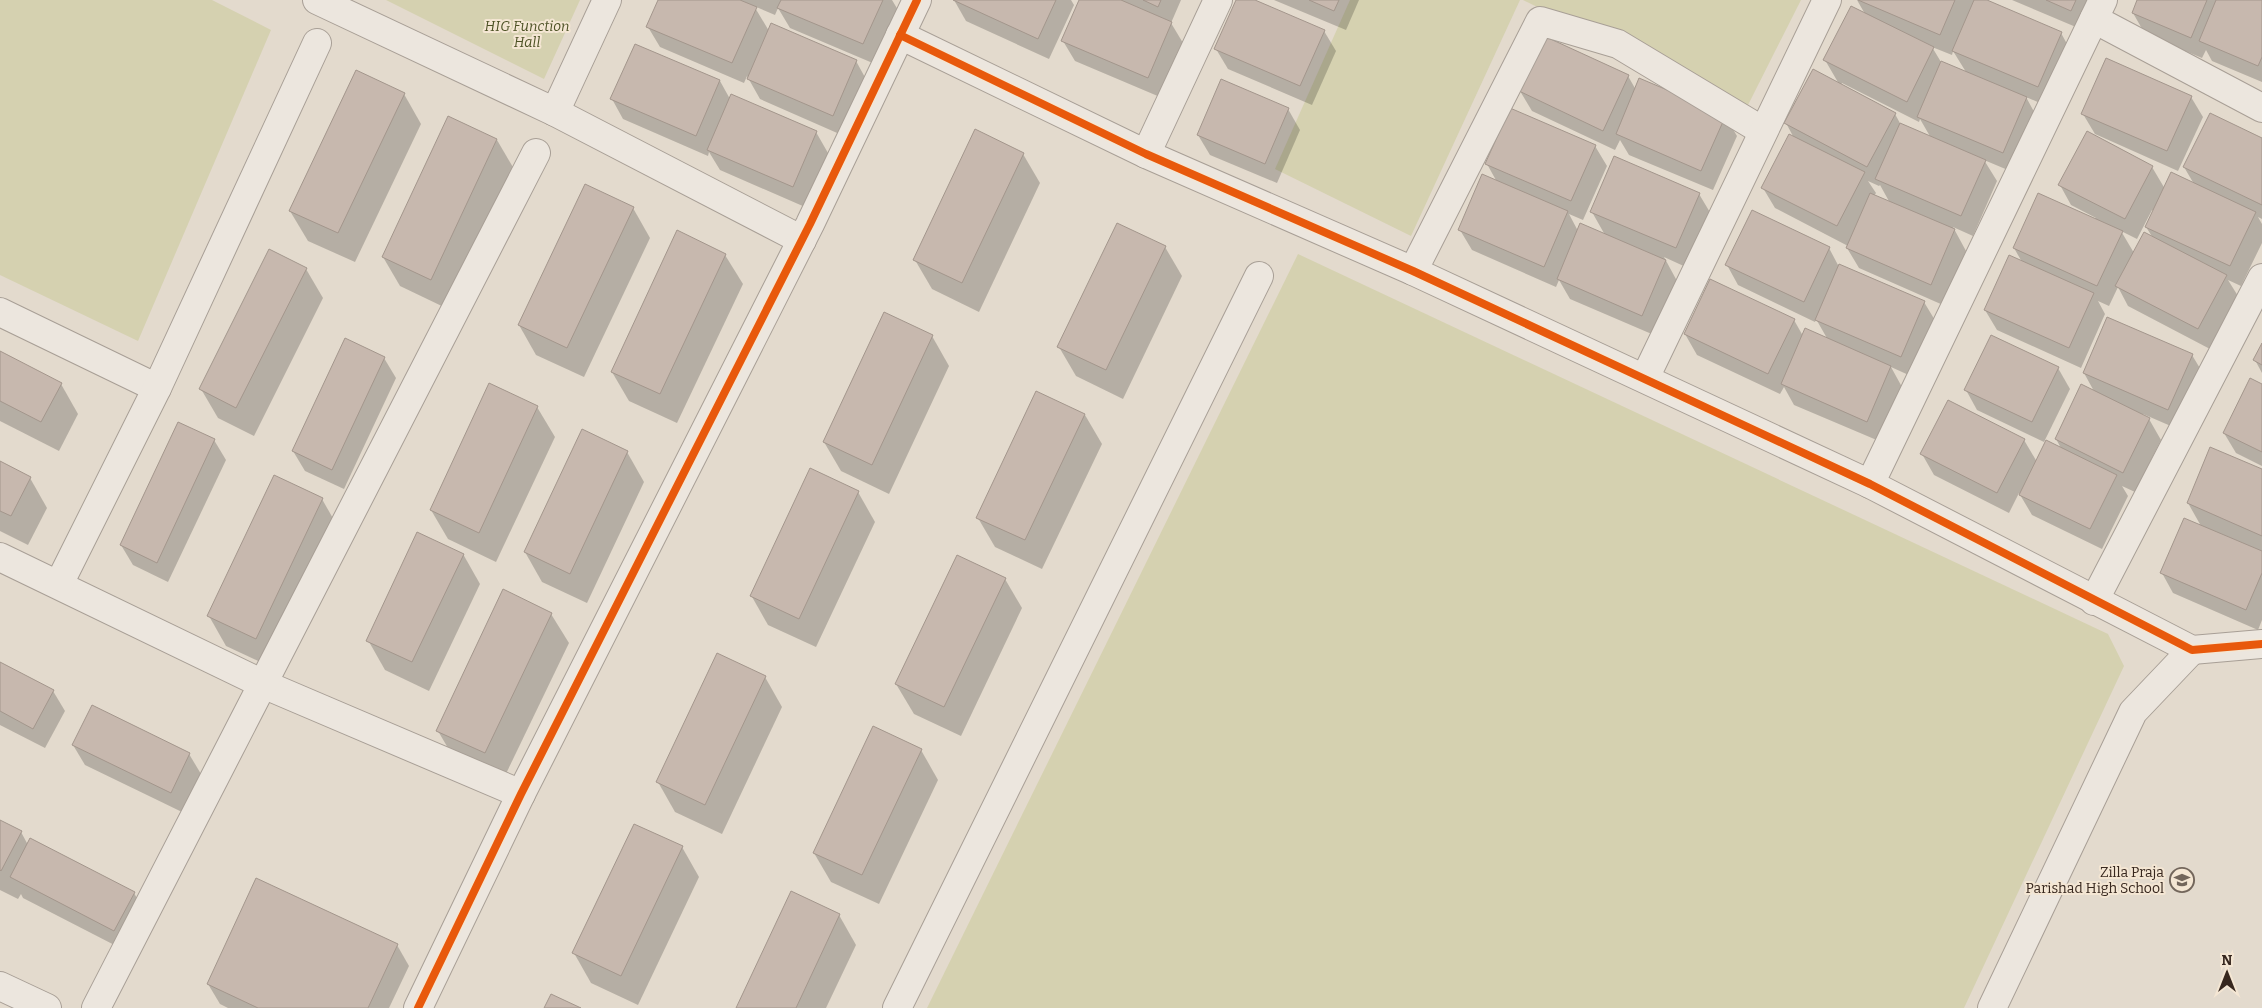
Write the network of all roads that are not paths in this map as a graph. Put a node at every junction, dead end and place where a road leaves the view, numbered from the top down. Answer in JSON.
{"nodes":[{"id":1,"x":317,"y":0,"type":"edge"},
{"id":2,"x":607,"y":0,"type":"edge"},
{"id":3,"x":917,"y":0,"type":"edge"},
{"id":4,"x":1218,"y":0,"type":"edge"},
{"id":5,"x":1827,"y":0,"type":"edge"},
{"id":6,"x":2098,"y":10,"type":"edge"},
{"id":7,"x":900,"y":35,"type":"junction"},
{"id":8,"x":317,"y":43,"type":"dead end"},
{"id":9,"x":2262,"y":108,"type":"edge"},
{"id":10,"x":555,"y":112,"type":"junction"},
{"id":11,"x":1763,"y":131,"type":"junction"},
{"id":12,"x":536,"y":153,"type":"dead end"},
{"id":13,"x":1146,"y":154,"type":"junction"},
{"id":14,"x":802,"y":240,"type":"junction"},
{"id":15,"x":1413,"y":271,"type":"junction"},
{"id":16,"x":1259,"y":276,"type":"dead end"},
{"id":17,"x":2262,"y":278,"type":"edge"},
{"id":18,"x":0,"y":312,"type":"edge"},
{"id":19,"x":1645,"y":378,"type":"junction"},
{"id":20,"x":156,"y":388,"type":"junction"},
{"id":21,"x":1870,"y":484,"type":"junction"},
{"id":22,"x":0,"y":557,"type":"edge"},
{"id":23,"x":59,"y":584,"type":"junction"},
{"id":24,"x":2094,"y":601,"type":"junction"},
{"id":25,"x":2262,"y":644,"type":"edge"},
{"id":26,"x":2192,"y":650,"type":"junction"},
{"id":27,"x":263,"y":684,"type":"junction"},
{"id":28,"x":521,"y":794,"type":"junction"},
{"id":29,"x":0,"y":986,"type":"edge"},
{"id":30,"x":47,"y":1008,"type":"edge"},
{"id":31,"x":96,"y":1008,"type":"edge"},
{"id":32,"x":418,"y":1008,"type":"edge"},
{"id":33,"x":897,"y":1008,"type":"edge"},
{"id":34,"x":1992,"y":1008,"type":"edge"}],
"edges":[{"from":1,"to":10,"type":"street"},
{"from":2,"to":10,"type":"street"},
{"from":3,"to":7,"type":"street"},
{"from":4,"to":13,"type":"street"},
{"from":5,"to":11,"type":"street"},
{"from":6,"to":9,"type":"street"},
{"from":6,"to":21,"type":"street"},
{"from":7,"to":13,"type":"street"},
{"from":7,"to":14,"type":"street"},
{"from":8,"to":20,"type":"street"},
{"from":10,"to":14,"type":"street"},
{"from":11,"to":15,"type":"street"},
{"from":11,"to":19,"type":"street"},
{"from":12,"to":27,"type":"street"},
{"from":13,"to":15,"type":"street"},
{"from":14,"to":28,"type":"street"},
{"from":15,"to":19,"type":"street"},
{"from":16,"to":33,"type":"street"},
{"from":17,"to":24,"type":"street"},
{"from":18,"to":20,"type":"street"},
{"from":19,"to":21,"type":"street"},
{"from":20,"to":23,"type":"street"},
{"from":21,"to":24,"type":"street"},
{"from":22,"to":23,"type":"street"},
{"from":23,"to":27,"type":"street"},
{"from":24,"to":26,"type":"street"},
{"from":25,"to":26,"type":"street"},
{"from":26,"to":34,"type":"street"},
{"from":27,"to":28,"type":"street"},
{"from":27,"to":31,"type":"street"},
{"from":28,"to":32,"type":"street"},
{"from":29,"to":30,"type":"street"}]}
